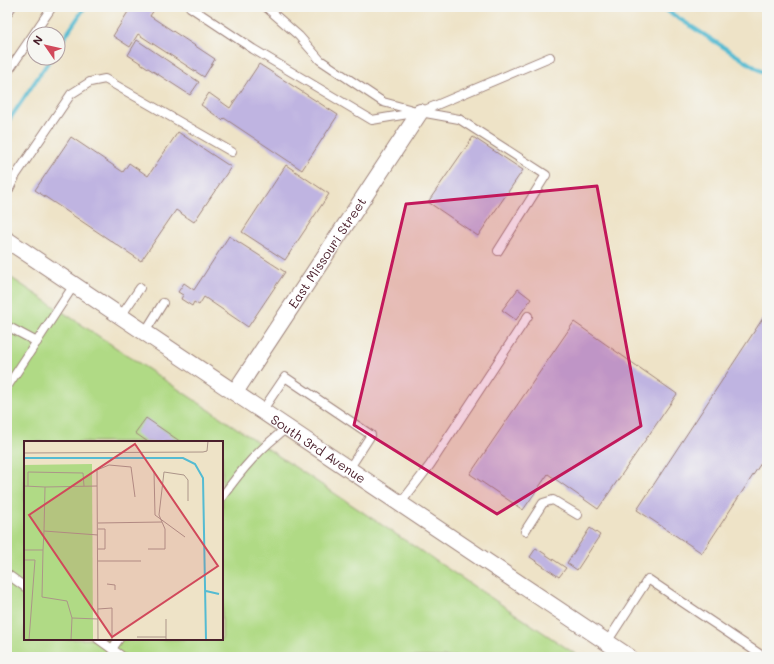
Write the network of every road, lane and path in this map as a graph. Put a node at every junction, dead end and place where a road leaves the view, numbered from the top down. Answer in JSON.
{"nodes":[{"id":1,"x":52,"y":7,"type":"edge"},
{"id":2,"x":190,"y":7,"type":"edge"},
{"id":3,"x":266,"y":7,"type":"edge"},
{"id":4,"x":550,"y":57,"type":"dead end"},
{"id":5,"x":7,"y":74,"type":"edge"},
{"id":6,"x":420,"y":112,"type":"junction"},
{"id":7,"x":232,"y":152,"type":"dead end"},
{"id":8,"x":7,"y":193,"type":"edge"},
{"id":9,"x":7,"y":240,"type":"edge"},
{"id":10,"x":498,"y":251,"type":"dead end"},
{"id":11,"x":74,"y":285,"type":"junction"},
{"id":12,"x":140,"y":288,"type":"dead end"},
{"id":13,"x":163,"y":303,"type":"dead end"},
{"id":14,"x":121,"y":316,"type":"junction"},
{"id":15,"x":528,"y":316,"type":"dead end"},
{"id":16,"x":7,"y":326,"type":"edge"},
{"id":17,"x":145,"y":332,"type":"junction"},
{"id":18,"x":37,"y":342,"type":"junction"},
{"id":19,"x":7,"y":388,"type":"edge"},
{"id":20,"x":235,"y":392,"type":"junction"},
{"id":21,"x":262,"y":411,"type":"junction"},
{"id":22,"x":287,"y":428,"type":"junction"},
{"id":23,"x":349,"y":469,"type":"junction"},
{"id":24,"x":223,"y":496,"type":"edge"},
{"id":25,"x":400,"y":504,"type":"junction"},
{"id":26,"x":578,"y":515,"type":"dead end"},
{"id":27,"x":525,"y":531,"type":"dead end"},
{"id":28,"x":7,"y":574,"type":"edge"},
{"id":29,"x":24,"y":586,"type":"edge"},
{"id":30,"x":99,"y":640,"type":"edge"},
{"id":31,"x":118,"y":640,"type":"edge"},
{"id":32,"x":607,"y":642,"type":"junction"},
{"id":33,"x":112,"y":649,"type":"junction"},
{"id":34,"x":123,"y":657,"type":"edge"},
{"id":35,"x":629,"y":657,"type":"edge"},
{"id":36,"x":764,"y":657,"type":"edge"}],
"edges":[{"from":1,"to":5,"type":"lane"},
{"from":2,"to":6,"type":"lane"},
{"from":3,"to":6,"type":"lane"},
{"from":4,"to":6,"type":"lane"},
{"from":6,"to":10,"type":"lane"},
{"from":6,"to":20,"type":"street","name":"East Missouri Street"},
{"from":7,"to":8,"type":"lane"},
{"from":9,"to":11,"type":"street","name":"South 3rd Avenue"},
{"from":11,"to":14,"type":"street","name":"South 3rd Avenue"},
{"from":11,"to":18,"type":"lane"},
{"from":12,"to":14,"type":"lane"},
{"from":13,"to":17,"type":"lane"},
{"from":14,"to":17,"type":"street","name":"South 3rd Avenue"},
{"from":15,"to":25,"type":"lane"},
{"from":16,"to":18,"type":"lane"},
{"from":17,"to":20,"type":"street","name":"South 3rd Avenue"},
{"from":18,"to":19,"type":"lane"},
{"from":20,"to":21,"type":"street","name":"South 3rd Avenue"},
{"from":21,"to":22,"type":"street","name":"South 3rd Avenue"},
{"from":21,"to":23,"type":"lane"},
{"from":22,"to":23,"type":"street","name":"South 3rd Avenue"},
{"from":22,"to":24,"type":"lane"},
{"from":23,"to":25,"type":"street","name":"South 3rd Avenue"},
{"from":25,"to":32,"type":"street","name":"South 3rd Avenue"},
{"from":26,"to":27,"type":"lane"},
{"from":28,"to":29,"type":"lane"},
{"from":30,"to":33,"type":"lane"},
{"from":31,"to":33,"type":"lane"},
{"from":32,"to":35,"type":"street","name":"South 3rd Avenue"},
{"from":32,"to":36,"type":"lane"},
{"from":33,"to":34,"type":"lane"}]}
